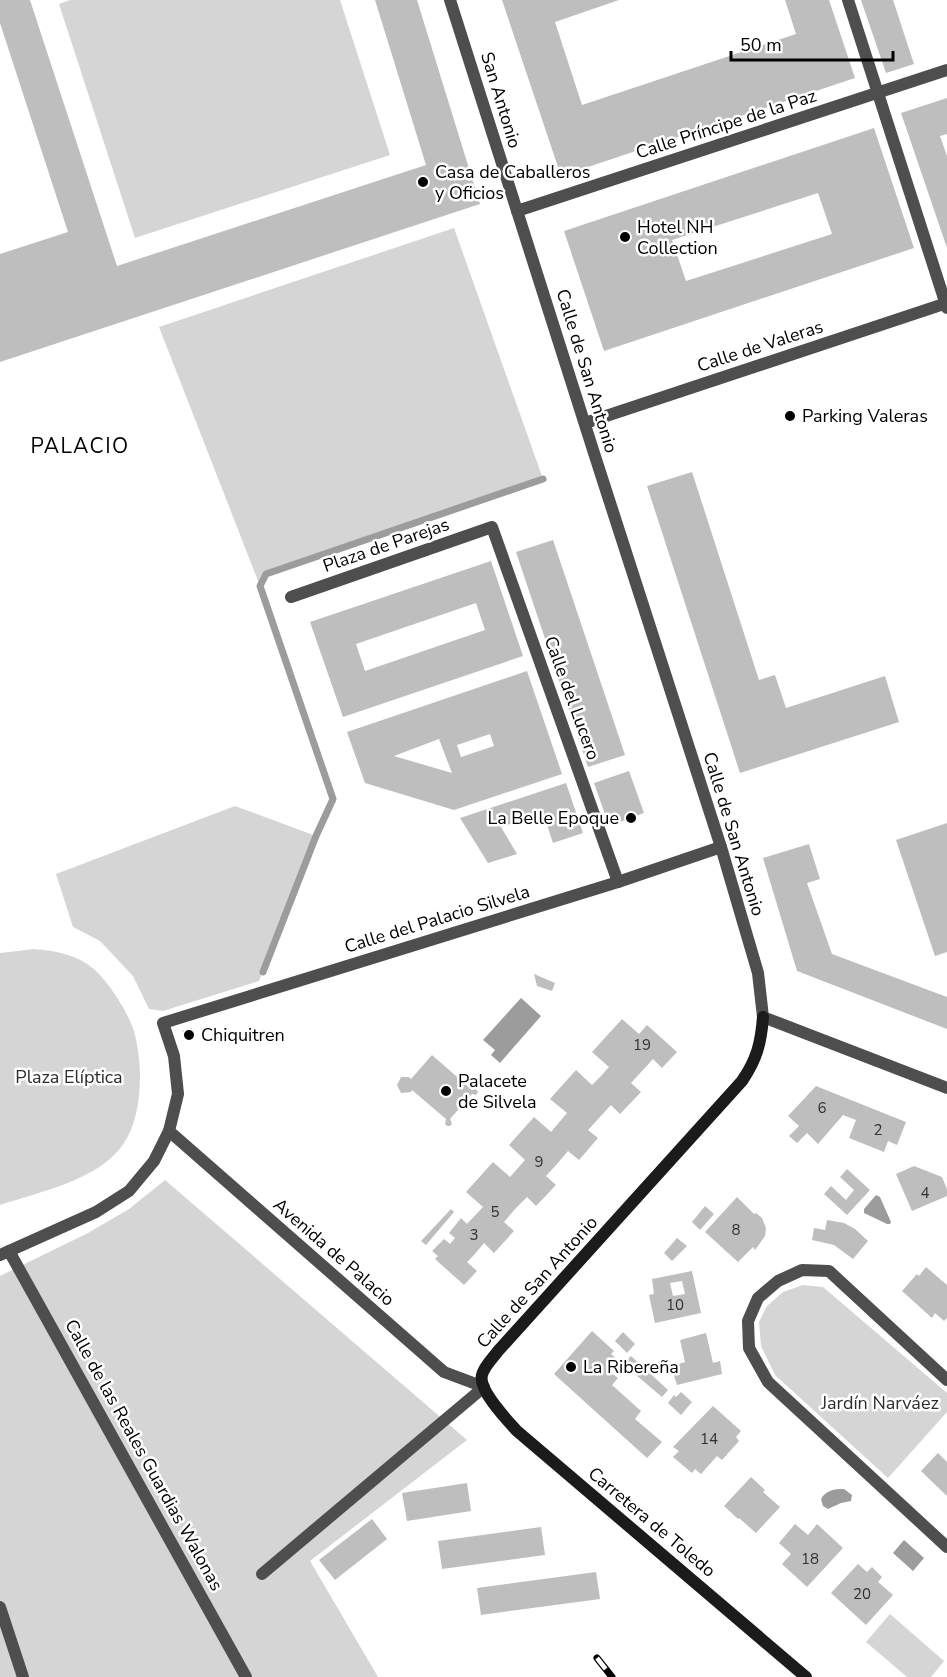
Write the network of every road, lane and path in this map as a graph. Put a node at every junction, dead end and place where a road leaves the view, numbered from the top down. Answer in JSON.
{"nodes":[{"id":1,"x":450,"y":0,"type":"edge"},
{"id":2,"x":848,"y":0,"type":"edge"},
{"id":3,"x":947,"y":70,"type":"edge"},
{"id":4,"x":878,"y":94,"type":"junction"},
{"id":5,"x":517,"y":211,"type":"junction"},
{"id":6,"x":946,"y":305,"type":"edge"},
{"id":7,"x":585,"y":423,"type":"junction"},
{"id":8,"x":492,"y":527,"type":"joint"},
{"id":9,"x":291,"y":597,"type":"dead end"},
{"id":10,"x":721,"y":847,"type":"junction"},
{"id":11,"x":618,"y":882,"type":"junction"},
{"id":12,"x":763,"y":1017,"type":"junction"},
{"id":13,"x":947,"y":1088,"type":"edge"},
{"id":14,"x":168,"y":1131,"type":"junction"},
{"id":15,"x":5,"y":1253,"type":"edge"},
{"id":16,"x":947,"y":1380,"type":"edge"},
{"id":17,"x":484,"y":1387,"type":"junction"},
{"id":18,"x":947,"y":1547,"type":"edge"},
{"id":19,"x":262,"y":1574,"type":"dead end"},
{"id":20,"x":0,"y":1607,"type":"edge"},
{"id":21,"x":23,"y":1677,"type":"edge"},
{"id":22,"x":246,"y":1677,"type":"edge"},
{"id":23,"x":806,"y":1677,"type":"edge"}],
"edges":[{"from":1,"to":5,"type":"street","name":"San Antonio"},
{"from":2,"to":4,"type":"street"},
{"from":3,"to":4,"type":"street","name":"Calle Príncipe de la Paz"},
{"from":4,"to":5,"type":"street","name":"Calle Príncipe de la Paz"},
{"from":4,"to":6,"type":"street"},
{"from":5,"to":7,"type":"street","name":"Calle de San Antonio"},
{"from":6,"to":7,"type":"street","name":"Calle de Valeras"},
{"from":7,"to":10,"type":"street","name":"Calle de San Antonio"},
{"from":8,"to":9,"type":"street","name":"Plaza de Parejas"},
{"from":8,"to":11,"type":"street","name":"Calle del Lucero"},
{"from":10,"to":11,"type":"street","name":"Calle del Palacio Silvela"},
{"from":10,"to":12,"type":"street","name":"Calle de San Antonio"},
{"from":11,"to":14,"type":"street","name":"Calle del Palacio Silvela"},
{"from":12,"to":13,"type":"street"},
{"from":12,"to":17,"type":"street","name":"Calle de San Antonio"},
{"from":14,"to":15,"type":"street"},
{"from":14,"to":17,"type":"street","name":"Avenida de Palacio"},
{"from":15,"to":22,"type":"street","name":"Calle de las Reales Guardias Walonas"},
{"from":16,"to":18,"type":"street"},
{"from":17,"to":19,"type":"street"},
{"from":17,"to":23,"type":"street","name":"Carretera de Toledo"},
{"from":20,"to":21,"type":"street"}]}
